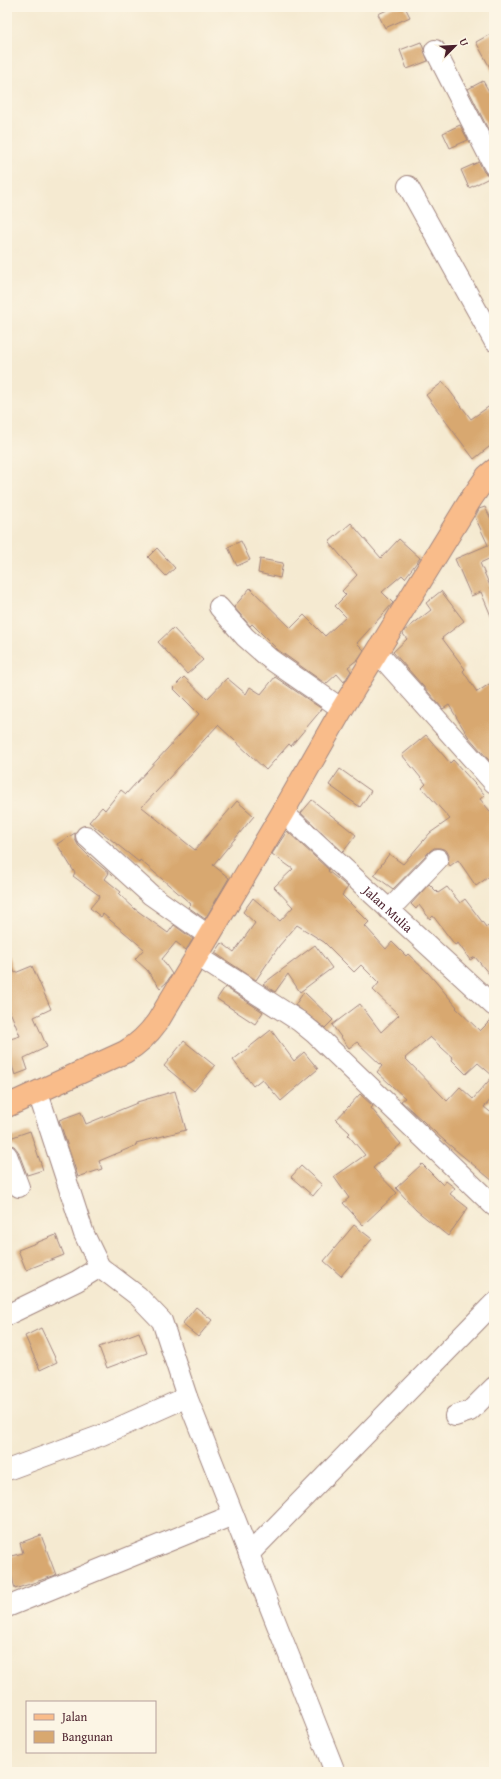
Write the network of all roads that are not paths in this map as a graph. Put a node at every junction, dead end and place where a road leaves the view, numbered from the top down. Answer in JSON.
{"nodes":[{"id":1,"x":435,"y":50,"type":"dead end"},
{"id":2,"x":494,"y":166,"type":"edge"},
{"id":3,"x":408,"y":186,"type":"dead end"},
{"id":4,"x":494,"y":341,"type":"edge"},
{"id":5,"x":494,"y":470,"type":"edge"},
{"id":6,"x":219,"y":607,"type":"dead end"},
{"id":7,"x":377,"y":652,"type":"junction"},
{"id":8,"x":342,"y":709,"type":"junction"},
{"id":9,"x":491,"y":772,"type":"edge"},
{"id":10,"x":283,"y":812,"type":"junction"},
{"id":11,"x":86,"y":836,"type":"dead end"},
{"id":12,"x":438,"y":860,"type":"dead end"},
{"id":13,"x":389,"y":910,"type":"junction"},
{"id":14,"x":209,"y":936,"type":"junction"},
{"id":15,"x":196,"y":955,"type":"junction"},
{"id":16,"x":490,"y":994,"type":"edge"},
{"id":17,"x":38,"y":1093,"type":"junction"},
{"id":18,"x":7,"y":1106,"type":"edge"},
{"id":19,"x":7,"y":1155,"type":"edge"},
{"id":20,"x":20,"y":1187,"type":"dead end"},
{"id":21,"x":494,"y":1206,"type":"edge"},
{"id":22,"x":100,"y":1267,"type":"junction"},
{"id":23,"x":494,"y":1303,"type":"edge"},
{"id":24,"x":7,"y":1315,"type":"edge"},
{"id":25,"x":494,"y":1387,"type":"edge"},
{"id":26,"x":187,"y":1397,"type":"junction"},
{"id":27,"x":455,"y":1416,"type":"dead end"},
{"id":28,"x":7,"y":1470,"type":"edge"},
{"id":29,"x":233,"y":1515,"type":"junction"},
{"id":30,"x":249,"y":1554,"type":"junction"},
{"id":31,"x":7,"y":1607,"type":"edge"},
{"id":32,"x":335,"y":1772,"type":"edge"}],
"edges":[{"from":1,"to":2,"type":"street"},
{"from":3,"to":4,"type":"street"},
{"from":5,"to":7,"type":"main road"},
{"from":6,"to":8,"type":"street"},
{"from":7,"to":8,"type":"main road"},
{"from":7,"to":9,"type":"street"},
{"from":8,"to":10,"type":"main road"},
{"from":10,"to":13,"type":"street","name":"Jalan Mulia"},
{"from":10,"to":14,"type":"main road"},
{"from":11,"to":14,"type":"street"},
{"from":12,"to":13,"type":"street"},
{"from":13,"to":16,"type":"street","name":"Jalan Mulia"},
{"from":14,"to":15,"type":"main road"},
{"from":15,"to":17,"type":"main road"},
{"from":15,"to":21,"type":"street"},
{"from":17,"to":18,"type":"main road"},
{"from":17,"to":22,"type":"street"},
{"from":19,"to":20,"type":"street"},
{"from":22,"to":24,"type":"street"},
{"from":22,"to":26,"type":"street"},
{"from":23,"to":30,"type":"street"},
{"from":25,"to":27,"type":"street"},
{"from":26,"to":28,"type":"street"},
{"from":26,"to":29,"type":"street"},
{"from":29,"to":30,"type":"street"},
{"from":29,"to":31,"type":"street"},
{"from":30,"to":32,"type":"street"}]}
